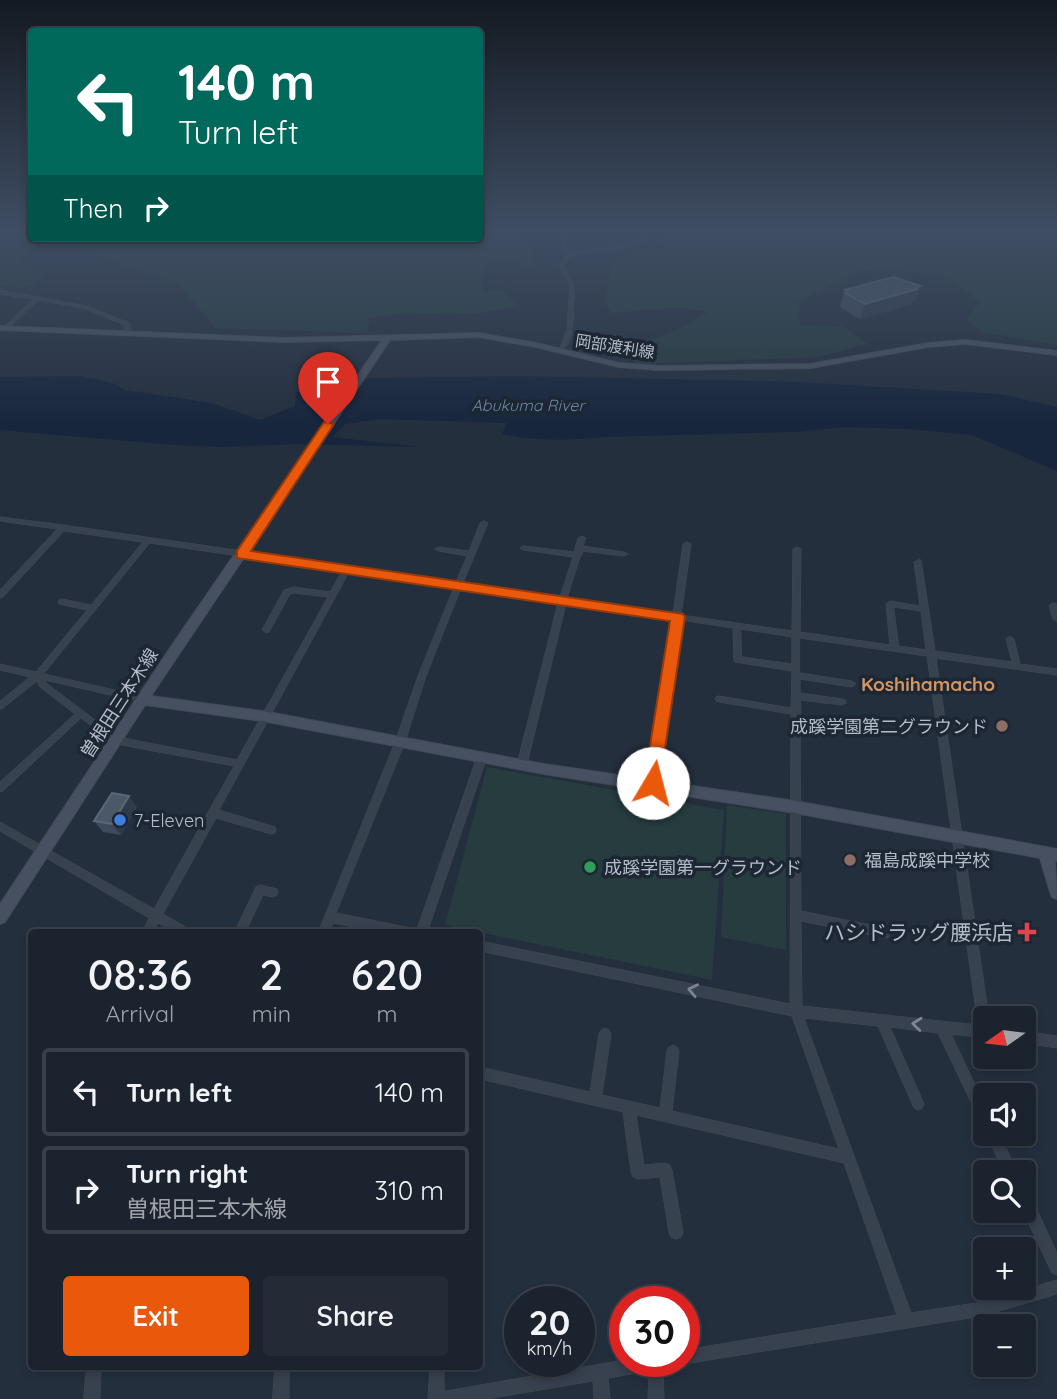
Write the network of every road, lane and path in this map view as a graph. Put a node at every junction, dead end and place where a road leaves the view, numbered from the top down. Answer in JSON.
{"nodes":[{"id":1,"x":22,"y":296,"type":"edge"},
{"id":2,"x":570,"y":296,"type":"edge"},
{"id":3,"x":36,"y":299,"type":"junction"},
{"id":4,"x":3,"y":328,"type":"edge"},
{"id":5,"x":128,"y":333,"type":"junction"},
{"id":6,"x":387,"y":338,"type":"junction"},
{"id":7,"x":559,"y":351,"type":"junction"},
{"id":8,"x":1057,"y":353,"type":"edge"},
{"id":9,"x":0,"y":519,"type":"edge"},
{"id":10,"x":484,"y":523,"type":"dead end"},
{"id":11,"x":63,"y":527,"type":"junction"},
{"id":12,"x":149,"y":540,"type":"junction"},
{"id":13,"x":687,"y":544,"type":"dead end"},
{"id":14,"x":580,"y":547,"type":"junction"},
{"id":15,"x":524,"y":548,"type":"dead end"},
{"id":16,"x":797,"y":549,"type":"dead end"},
{"id":17,"x":439,"y":550,"type":"dead end"},
{"id":18,"x":472,"y":554,"type":"junction"},
{"id":19,"x":624,"y":554,"type":"dead end"},
{"id":20,"x":242,"y":555,"type":"junction"},
{"id":21,"x":918,"y":562,"type":"dead end"},
{"id":22,"x":347,"y":569,"type":"junction"},
{"id":23,"x":460,"y":585,"type":"junction"},
{"id":24,"x":0,"y":595,"type":"edge"},
{"id":25,"x":332,"y":595,"type":"junction"},
{"id":26,"x":563,"y":600,"type":"junction"},
{"id":27,"x":62,"y":602,"type":"dead end"},
{"id":28,"x":1057,"y":607,"type":"edge"},
{"id":29,"x":93,"y":608,"type":"junction"},
{"id":30,"x":925,"y":608,"type":"junction"},
{"id":31,"x":678,"y":617,"type":"junction"},
{"id":32,"x":1057,"y":619,"type":"edge"},
{"id":33,"x":737,"y":626,"type":"junction"},
{"id":34,"x":266,"y":630,"type":"dead end"},
{"id":35,"x":797,"y":636,"type":"junction"},
{"id":36,"x":1010,"y":639,"type":"dead end"},
{"id":37,"x":895,"y":649,"type":"junction"},
{"id":38,"x":932,"y":654,"type":"junction"},
{"id":39,"x":0,"y":667,"type":"edge"},
{"id":40,"x":1017,"y":667,"type":"junction"},
{"id":41,"x":796,"y":672,"type":"junction"},
{"id":42,"x":1057,"y":672,"type":"edge"},
{"id":43,"x":38,"y":675,"type":"junction"},
{"id":44,"x":852,"y":684,"type":"dead end"},
{"id":45,"x":796,"y":696,"type":"junction"},
{"id":46,"x":719,"y":699,"type":"dead end"},
{"id":47,"x":145,"y":700,"type":"junction"},
{"id":48,"x":842,"y":702,"type":"dead end"},
{"id":49,"x":0,"y":706,"type":"edge"},
{"id":50,"x":80,"y":714,"type":"junction"},
{"id":51,"x":797,"y":716,"type":"junction"},
{"id":52,"x":268,"y":717,"type":"junction"},
{"id":53,"x":846,"y":729,"type":"dead end"},
{"id":54,"x":116,"y":740,"type":"junction"},
{"id":55,"x":400,"y":742,"type":"junction"},
{"id":56,"x":482,"y":757,"type":"junction"},
{"id":57,"x":240,"y":764,"type":"junction"},
{"id":58,"x":522,"y":764,"type":"junction"},
{"id":59,"x":653,"y":783,"type":"junction"},
{"id":60,"x":0,"y":788,"type":"edge"},
{"id":61,"x":794,"y":807,"type":"junction"},
{"id":62,"x":214,"y":813,"type":"junction"},
{"id":63,"x":0,"y":826,"type":"edge"},
{"id":64,"x":271,"y":831,"type":"dead end"},
{"id":65,"x":957,"y":838,"type":"junction"},
{"id":66,"x":43,"y":852,"type":"junction"},
{"id":67,"x":1051,"y":855,"type":"edge"},
{"id":68,"x":273,"y":892,"type":"dead end"},
{"id":69,"x":1057,"y":892,"type":"edge"},
{"id":70,"x":796,"y":915,"type":"junction"},
{"id":71,"x":157,"y":916,"type":"junction"},
{"id":72,"x":0,"y":917,"type":"edge"},
{"id":73,"x":331,"y":917,"type":"junction"},
{"id":74,"x":150,"y":929,"type":"edge"},
{"id":75,"x":178,"y":929,"type":"edge"},
{"id":76,"x":241,"y":929,"type":"edge"},
{"id":77,"x":325,"y":929,"type":"edge"},
{"id":78,"x":391,"y":929,"type":"edge"},
{"id":79,"x":422,"y":929,"type":"edge"},
{"id":80,"x":885,"y":933,"type":"dead end"},
{"id":81,"x":483,"y":947,"type":"edge"},
{"id":82,"x":981,"y":1006,"type":"edge"},
{"id":83,"x":796,"y":1011,"type":"junction"},
{"id":84,"x":881,"y":1020,"type":"junction"},
{"id":85,"x":941,"y":1027,"type":"junction"},
{"id":86,"x":973,"y":1031,"type":"edge"},
{"id":87,"x":605,"y":1034,"type":"dead end"},
{"id":88,"x":1036,"y":1039,"type":"edge"},
{"id":89,"x":1057,"y":1042,"type":"edge"},
{"id":90,"x":673,"y":1051,"type":"dead end"},
{"id":91,"x":483,"y":1074,"type":"edge"},
{"id":92,"x":973,"y":1094,"type":"edge"},
{"id":93,"x":595,"y":1099,"type":"junction"},
{"id":94,"x":918,"y":1104,"type":"dead end"},
{"id":95,"x":629,"y":1107,"type":"junction"},
{"id":96,"x":665,"y":1115,"type":"junction"},
{"id":97,"x":849,"y":1158,"type":"junction"},
{"id":98,"x":1035,"y":1223,"type":"edge"},
{"id":99,"x":676,"y":1231,"type":"dead end"},
{"id":100,"x":1057,"y":1268,"type":"edge"},
{"id":101,"x":1057,"y":1287,"type":"edge"},
{"id":102,"x":906,"y":1320,"type":"junction"},
{"id":103,"x":700,"y":1354,"type":"edge"},
{"id":104,"x":94,"y":1370,"type":"edge"},
{"id":105,"x":282,"y":1370,"type":"edge"},
{"id":106,"x":437,"y":1370,"type":"edge"},
{"id":107,"x":609,"y":1370,"type":"edge"},
{"id":108,"x":600,"y":1371,"type":"junction"},
{"id":109,"x":657,"y":1377,"type":"edge"},
{"id":110,"x":92,"y":1399,"type":"edge"},
{"id":111,"x":281,"y":1399,"type":"edge"},
{"id":112,"x":436,"y":1399,"type":"edge"},
{"id":113,"x":443,"y":1399,"type":"edge"},
{"id":114,"x":601,"y":1399,"type":"edge"},
{"id":115,"x":656,"y":1399,"type":"edge"}],
"edges":[{"from":1,"to":3,"type":"street"},
{"from":2,"to":7,"type":"street"},
{"from":3,"to":4,"type":"street"},
{"from":3,"to":5,"type":"street"},
{"from":4,"to":5,"type":"street","name":"岡部渡利線"},
{"from":5,"to":6,"type":"street","name":"岡部渡利線"},
{"from":6,"to":7,"type":"street","name":"岡部渡利線"},
{"from":6,"to":20,"type":"street","name":"曽根田三本木線"},
{"from":7,"to":8,"type":"street","name":"岡部渡利線"},
{"from":9,"to":11,"type":"street"},
{"from":10,"to":18,"type":"street"},
{"from":11,"to":12,"type":"street"},
{"from":11,"to":24,"type":"street"},
{"from":12,"to":20,"type":"street"},
{"from":12,"to":29,"type":"street"},
{"from":13,"to":31,"type":"street"},
{"from":14,"to":15,"type":"street"},
{"from":14,"to":19,"type":"street"},
{"from":14,"to":26,"type":"street"},
{"from":16,"to":35,"type":"street"},
{"from":17,"to":18,"type":"street"},
{"from":18,"to":23,"type":"street"},
{"from":20,"to":22,"type":"street"},
{"from":20,"to":47,"type":"street","name":"曽根田三本木線"},
{"from":21,"to":30,"type":"street"},
{"from":22,"to":23,"type":"street"},
{"from":22,"to":25,"type":"street"},
{"from":23,"to":26,"type":"street"},
{"from":23,"to":55,"type":"street"},
{"from":25,"to":34,"type":"street"},
{"from":25,"to":52,"type":"street"},
{"from":26,"to":31,"type":"street"},
{"from":26,"to":58,"type":"street"},
{"from":27,"to":29,"type":"street"},
{"from":28,"to":32,"type":"street"},
{"from":29,"to":43,"type":"street"},
{"from":30,"to":37,"type":"street"},
{"from":30,"to":38,"type":"street"},
{"from":31,"to":33,"type":"street"},
{"from":31,"to":59,"type":"street"},
{"from":33,"to":35,"type":"street"},
{"from":33,"to":41,"type":"street"},
{"from":35,"to":37,"type":"street"},
{"from":35,"to":41,"type":"street"},
{"from":36,"to":40,"type":"street"},
{"from":37,"to":38,"type":"street"},
{"from":38,"to":40,"type":"street"},
{"from":38,"to":65,"type":"street"},
{"from":39,"to":43,"type":"street"},
{"from":40,"to":42,"type":"street"},
{"from":41,"to":44,"type":"street"},
{"from":41,"to":45,"type":"street"},
{"from":43,"to":47,"type":"street"},
{"from":43,"to":49,"type":"street"},
{"from":43,"to":50,"type":"street"},
{"from":45,"to":48,"type":"street"},
{"from":45,"to":51,"type":"street"},
{"from":46,"to":51,"type":"street"},
{"from":47,"to":52,"type":"street"},
{"from":47,"to":54,"type":"street","name":"曽根田三本木線"},
{"from":50,"to":54,"type":"street"},
{"from":50,"to":60,"type":"street"},
{"from":51,"to":53,"type":"street"},
{"from":51,"to":61,"type":"street"},
{"from":52,"to":55,"type":"street"},
{"from":52,"to":57,"type":"street"},
{"from":54,"to":57,"type":"street"},
{"from":54,"to":66,"type":"street","name":"曽根田三本木線"},
{"from":55,"to":56,"type":"street"},
{"from":55,"to":73,"type":"street"},
{"from":56,"to":58,"type":"street"},
{"from":56,"to":79,"type":"street"},
{"from":57,"to":62,"type":"street"},
{"from":58,"to":59,"type":"street"},
{"from":59,"to":61,"type":"street"},
{"from":61,"to":65,"type":"street"},
{"from":61,"to":70,"type":"street"},
{"from":62,"to":64,"type":"street"},
{"from":62,"to":71,"type":"street"},
{"from":63,"to":66,"type":"street"},
{"from":65,"to":67,"type":"street"},
{"from":65,"to":82,"type":"street"},
{"from":66,"to":71,"type":"street"},
{"from":66,"to":72,"type":"street","name":"曽根田三本木線"},
{"from":67,"to":69,"type":"street"},
{"from":68,"to":76,"type":"street"},
{"from":70,"to":80,"type":"street"},
{"from":70,"to":83,"type":"street"},
{"from":71,"to":74,"type":"street"},
{"from":71,"to":75,"type":"street"},
{"from":73,"to":77,"type":"street"},
{"from":73,"to":78,"type":"street"},
{"from":83,"to":81,"type":"street","one_way":true},
{"from":83,"to":84,"type":"street"},
{"from":83,"to":97,"type":"street"},
{"from":85,"to":84,"type":"street","one_way":true},
{"from":84,"to":94,"type":"street"},
{"from":85,"to":86,"type":"street"},
{"from":85,"to":92,"type":"street"},
{"from":87,"to":93,"type":"street"},
{"from":88,"to":89,"type":"street"},
{"from":90,"to":96,"type":"street"},
{"from":91,"to":93,"type":"street"},
{"from":93,"to":95,"type":"street"},
{"from":95,"to":96,"type":"street"},
{"from":95,"to":99,"type":"street"},
{"from":96,"to":97,"type":"street"},
{"from":97,"to":102,"type":"street"},
{"from":98,"to":100,"type":"street"},
{"from":101,"to":102,"type":"street"},
{"from":102,"to":103,"type":"street"},
{"from":104,"to":110,"type":"street"},
{"from":105,"to":111,"type":"street"},
{"from":106,"to":112,"type":"street"},
{"from":107,"to":108,"type":"street"},
{"from":108,"to":113,"type":"street"},
{"from":108,"to":114,"type":"street"},
{"from":109,"to":115,"type":"street"}]}
